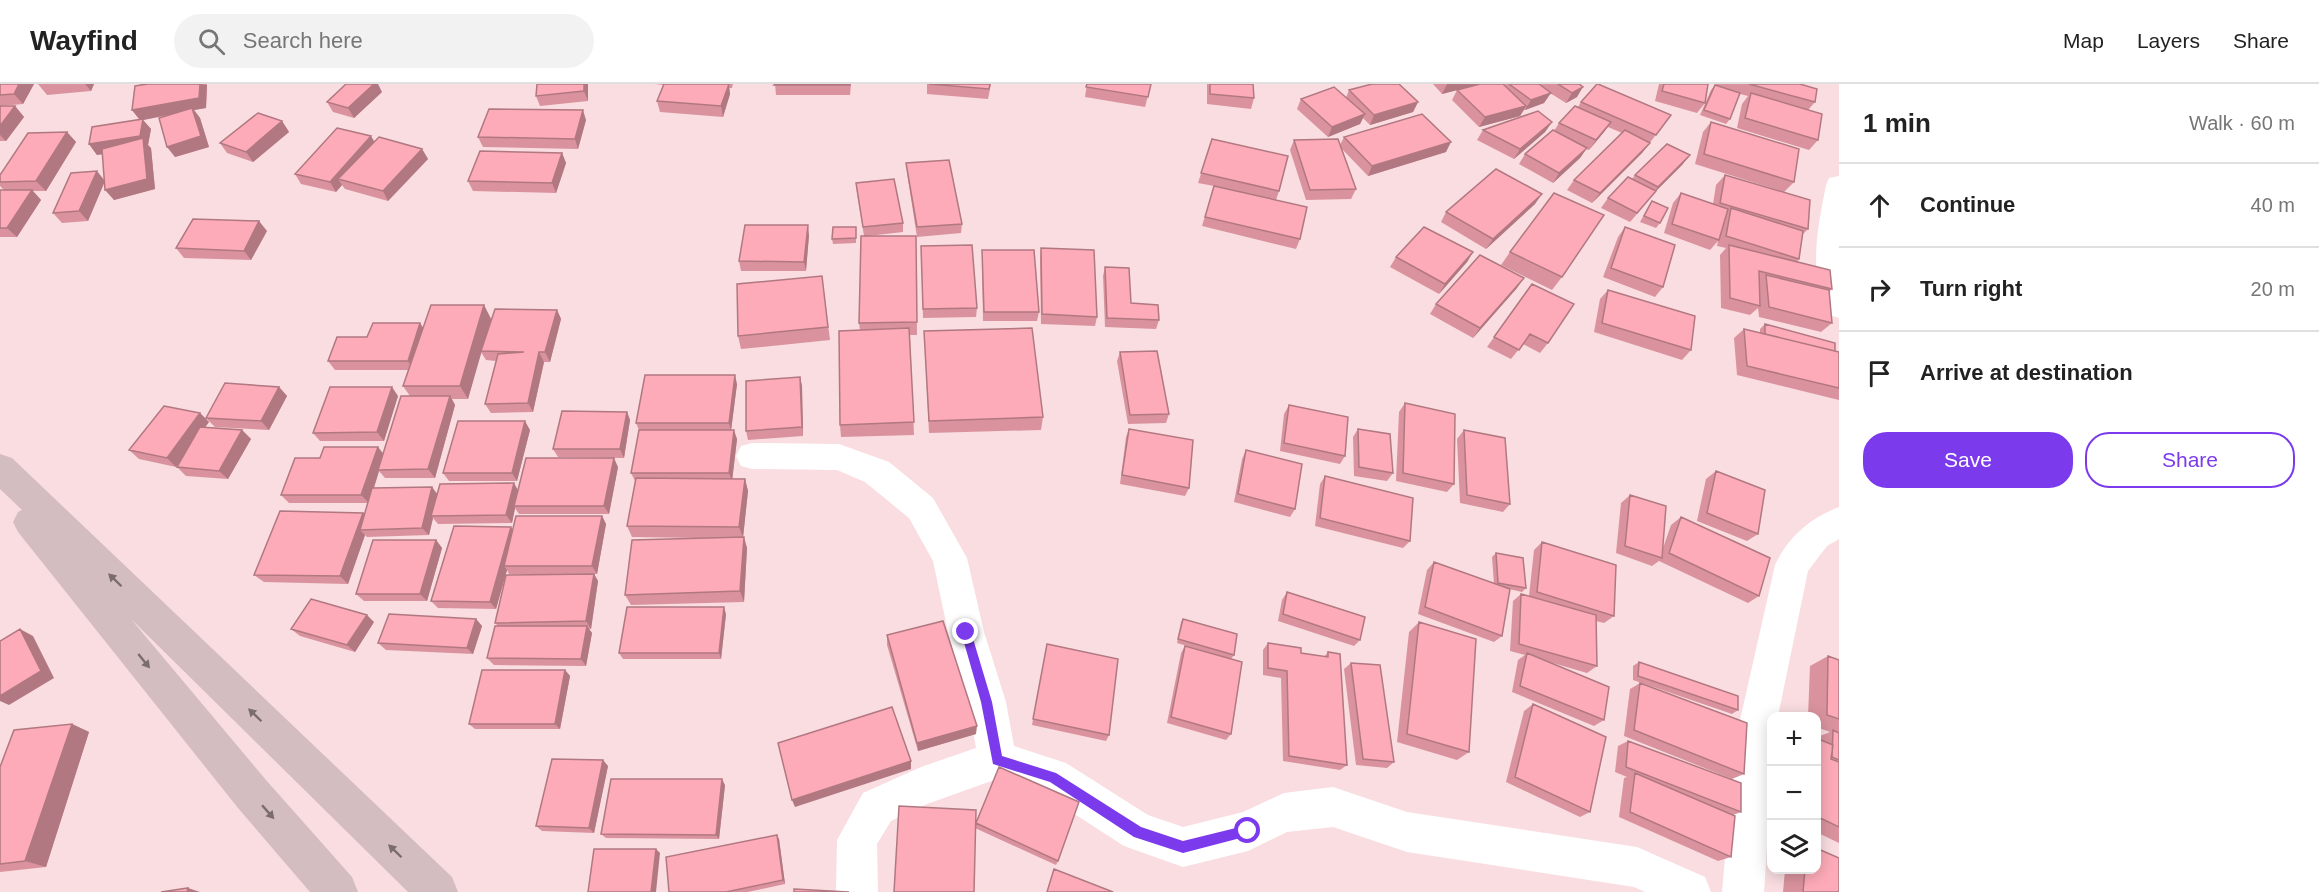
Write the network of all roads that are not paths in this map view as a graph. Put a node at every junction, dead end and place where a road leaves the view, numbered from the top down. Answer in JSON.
{"nodes":[{"id":1,"x":1839,"y":185,"type":"edge"},
{"id":2,"x":1839,"y":307,"type":"edge"},
{"id":3,"x":752,"y":456,"type":"dead end"},
{"id":4,"x":0,"y":468,"type":"edge"},
{"id":5,"x":0,"y":486,"type":"edge"},
{"id":6,"x":1839,"y":522,"type":"edge"},
{"id":7,"x":997,"y":760,"type":"junction"},
{"id":8,"x":337,"y":892,"type":"edge"},
{"id":9,"x":437,"y":892,"type":"edge"},
{"id":10,"x":857,"y":892,"type":"edge"},
{"id":11,"x":1690,"y":892,"type":"edge"},
{"id":12,"x":1743,"y":892,"type":"edge"}],
"edges":[{"from":1,"to":2,"type":"street"},
{"from":3,"to":7,"type":"street"},
{"from":9,"to":4,"type":"street","one_way":true},
{"from":5,"to":8,"type":"street","one_way":true},
{"from":6,"to":12,"type":"street"},
{"from":7,"to":10,"type":"street"},
{"from":7,"to":11,"type":"street"}]}
